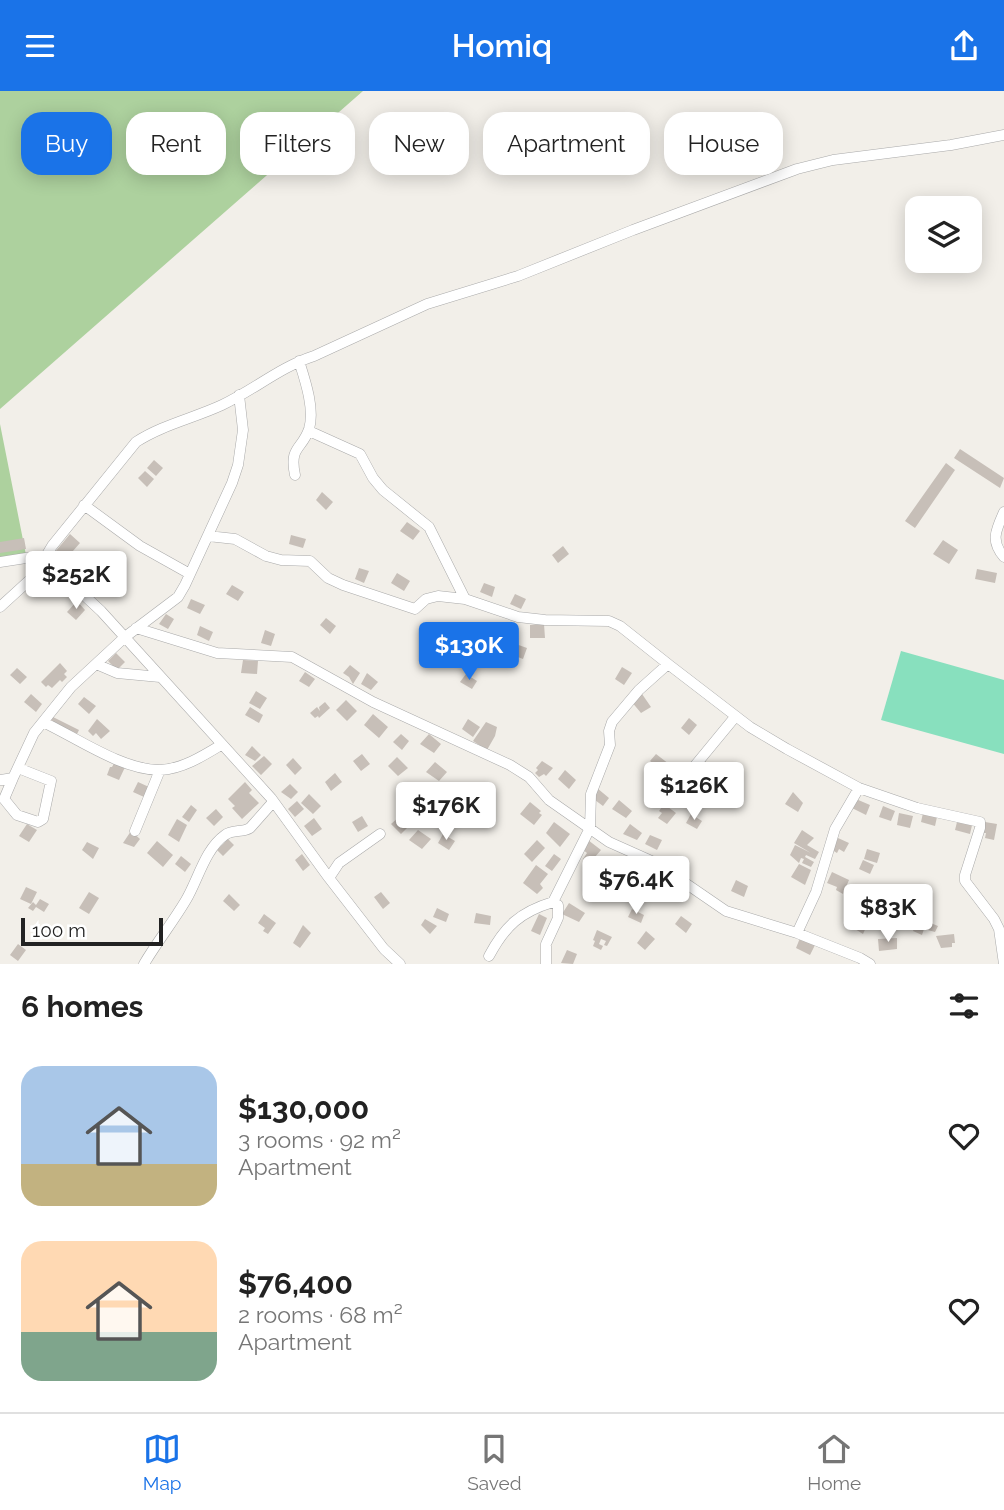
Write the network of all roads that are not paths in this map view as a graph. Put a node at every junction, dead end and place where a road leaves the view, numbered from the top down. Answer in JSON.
{"nodes":[{"id":1,"x":1004,"y":135,"type":"edge"},
{"id":2,"x":299,"y":361,"type":"junction"},
{"id":3,"x":239,"y":394,"type":"junction"},
{"id":4,"x":309,"y":431,"type":"junction"},
{"id":5,"x":295,"y":475,"type":"dead end"},
{"id":6,"x":84,"y":505,"type":"junction"},
{"id":7,"x":1004,"y":512,"type":"edge"},
{"id":8,"x":208,"y":535,"type":"junction"},
{"id":9,"x":1004,"y":557,"type":"edge"},
{"id":10,"x":45,"y":559,"type":"junction"},
{"id":11,"x":0,"y":562,"type":"edge"},
{"id":12,"x":191,"y":574,"type":"junction"},
{"id":13,"x":465,"y":599,"type":"junction"},
{"id":14,"x":0,"y":607,"type":"edge"},
{"id":15,"x":136,"y":628,"type":"junction"},
{"id":16,"x":125,"y":637,"type":"junction"},
{"id":17,"x":96,"y":664,"type":"junction"},
{"id":18,"x":668,"y":664,"type":"junction"},
{"id":19,"x":160,"y":677,"type":"junction"},
{"id":20,"x":735,"y":717,"type":"junction"},
{"id":21,"x":43,"y":722,"type":"junction"},
{"id":22,"x":221,"y":745,"type":"junction"},
{"id":23,"x":693,"y":768,"type":"dead end"},
{"id":24,"x":160,"y":769,"type":"junction"},
{"id":25,"x":16,"y":773,"type":"junction"},
{"id":26,"x":0,"y":781,"type":"edge"},
{"id":27,"x":859,"y":787,"type":"junction"},
{"id":28,"x":2,"y":797,"type":"edge"},
{"id":29,"x":273,"y":802,"type":"junction"},
{"id":30,"x":590,"y":828,"type":"junction"},
{"id":31,"x":135,"y":831,"type":"dead end"},
{"id":32,"x":380,"y":834,"type":"dead end"},
{"id":33,"x":330,"y":878,"type":"junction"},
{"id":34,"x":553,"y":902,"type":"junction"},
{"id":35,"x":797,"y":933,"type":"junction"},
{"id":36,"x":489,"y":956,"type":"dead end"},
{"id":37,"x":144,"y":964,"type":"edge"},
{"id":38,"x":400,"y":964,"type":"edge"},
{"id":39,"x":546,"y":964,"type":"edge"},
{"id":40,"x":870,"y":964,"type":"edge"},
{"id":41,"x":1004,"y":964,"type":"edge"}],
"edges":[{"from":1,"to":2,"type":"street"},
{"from":2,"to":3,"type":"street"},
{"from":2,"to":4,"type":"street"},
{"from":3,"to":6,"type":"street"},
{"from":3,"to":8,"type":"street"},
{"from":4,"to":5,"type":"street"},
{"from":4,"to":13,"type":"street"},
{"from":6,"to":10,"type":"street"},
{"from":6,"to":12,"type":"street"},
{"from":7,"to":9,"type":"street"},
{"from":8,"to":12,"type":"street"},
{"from":8,"to":13,"type":"street"},
{"from":10,"to":11,"type":"street"},
{"from":10,"to":14,"type":"street"},
{"from":10,"to":16,"type":"street"},
{"from":12,"to":15,"type":"street"},
{"from":13,"to":18,"type":"street"},
{"from":15,"to":16,"type":"street"},
{"from":15,"to":30,"type":"street"},
{"from":16,"to":17,"type":"street"},
{"from":16,"to":19,"type":"street"},
{"from":17,"to":19,"type":"street"},
{"from":17,"to":21,"type":"street"},
{"from":18,"to":20,"type":"street"},
{"from":18,"to":30,"type":"street"},
{"from":19,"to":22,"type":"street"},
{"from":20,"to":23,"type":"street"},
{"from":20,"to":27,"type":"street"},
{"from":21,"to":24,"type":"street"},
{"from":21,"to":25,"type":"street"},
{"from":22,"to":24,"type":"street"},
{"from":22,"to":29,"type":"street"},
{"from":24,"to":31,"type":"street"},
{"from":25,"to":26,"type":"street"},
{"from":25,"to":28,"type":"street"},
{"from":25,"to":28,"type":"street"},
{"from":27,"to":35,"type":"street"},
{"from":27,"to":41,"type":"street"},
{"from":29,"to":33,"type":"street"},
{"from":29,"to":37,"type":"street"},
{"from":30,"to":34,"type":"street"},
{"from":30,"to":35,"type":"street"},
{"from":32,"to":33,"type":"street"},
{"from":33,"to":38,"type":"street"},
{"from":34,"to":36,"type":"street"},
{"from":34,"to":39,"type":"street"},
{"from":35,"to":40,"type":"street"}]}
